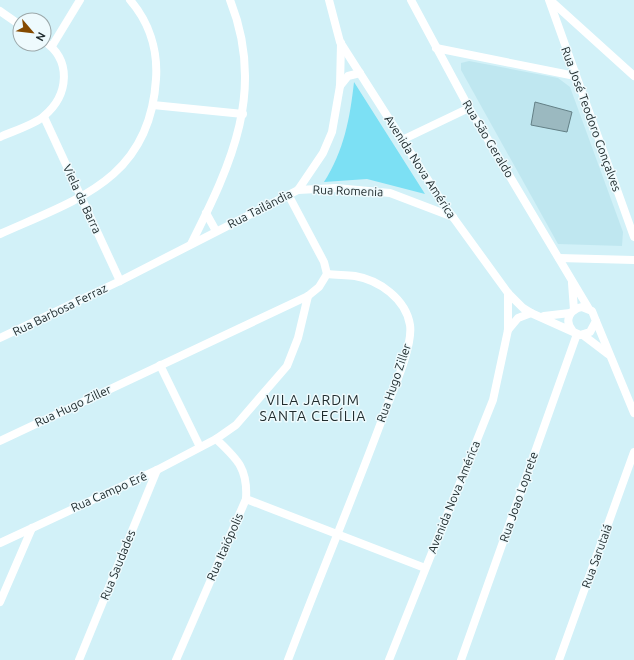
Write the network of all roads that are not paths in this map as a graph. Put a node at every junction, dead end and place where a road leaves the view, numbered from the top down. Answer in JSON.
{"nodes":[{"id":1,"x":80,"y":0,"type":"edge"},
{"id":2,"x":130,"y":0,"type":"edge"},
{"id":3,"x":230,"y":0,"type":"edge"},
{"id":4,"x":329,"y":0,"type":"edge"},
{"id":5,"x":411,"y":0,"type":"edge"},
{"id":6,"x":550,"y":0,"type":"edge"},
{"id":7,"x":0,"y":11,"type":"edge"},
{"id":8,"x":12,"y":19,"type":"edge"},
{"id":9,"x":340,"y":42,"type":"junction"},
{"id":10,"x":52,"y":46,"type":"joint"},
{"id":11,"x":436,"y":48,"type":"junction"},
{"id":12,"x":360,"y":73,"type":"junction"},
{"id":13,"x":575,"y":76,"type":"junction"},
{"id":14,"x":634,"y":76,"type":"edge"},
{"id":15,"x":340,"y":86,"type":"junction"},
{"id":16,"x":153,"y":105,"type":"junction"},
{"id":17,"x":469,"y":108,"type":"junction"},
{"id":18,"x":242,"y":114,"type":"junction"},
{"id":19,"x":44,"y":117,"type":"junction"},
{"id":20,"x":0,"y":137,"type":"edge"},
{"id":21,"x":402,"y":140,"type":"junction"},
{"id":22,"x":298,"y":190,"type":"junction"},
{"id":23,"x":289,"y":196,"type":"junction"},
{"id":24,"x":82,"y":198,"type":"junction"},
{"id":25,"x":442,"y":202,"type":"junction"},
{"id":26,"x":420,"y":204,"type":"junction"},
{"id":27,"x":206,"y":213,"type":"junction"},
{"id":28,"x":453,"y":217,"type":"junction"},
{"id":29,"x":216,"y":231,"type":"junction"},
{"id":30,"x":0,"y":234,"type":"edge"},
{"id":31,"x":634,"y":237,"type":"edge"},
{"id":32,"x":191,"y":244,"type":"junction"},
{"id":33,"x":559,"y":258,"type":"junction"},
{"id":34,"x":634,"y":260,"type":"edge"},
{"id":35,"x":327,"y":274,"type":"junction"},
{"id":36,"x":570,"y":276,"type":"junction"},
{"id":37,"x":120,"y":281,"type":"junction"},
{"id":38,"x":508,"y":293,"type":"junction"},
{"id":39,"x":308,"y":296,"type":"junction"},
{"id":40,"x":589,"y":309,"type":"junction"},
{"id":41,"x":572,"y":311,"type":"junction"},
{"id":42,"x":531,"y":313,"type":"junction"},
{"id":43,"x":542,"y":316,"type":"junction"},
{"id":44,"x":596,"y":321,"type":"junction"},
{"id":45,"x":508,"y":330,"type":"junction"},
{"id":46,"x":577,"y":333,"type":"junction"},
{"id":47,"x":0,"y":338,"type":"edge"},
{"id":48,"x":608,"y":355,"type":"junction"},
{"id":49,"x":160,"y":365,"type":"junction"},
{"id":50,"x":623,"y":387,"type":"junction"},
{"id":51,"x":634,"y":390,"type":"edge"},
{"id":52,"x":634,"y":413,"type":"edge"},
{"id":53,"x":216,"y":439,"type":"junction"},
{"id":54,"x":0,"y":441,"type":"edge"},
{"id":55,"x":200,"y":447,"type":"junction"},
{"id":56,"x":634,"y":452,"type":"edge"},
{"id":57,"x":157,"y":470,"type":"junction"},
{"id":58,"x":246,"y":499,"type":"junction"},
{"id":59,"x":32,"y":528,"type":"junction"},
{"id":60,"x":338,"y":534,"type":"junction"},
{"id":61,"x":0,"y":543,"type":"edge"},
{"id":62,"x":425,"y":568,"type":"junction"},
{"id":63,"x":0,"y":602,"type":"edge"},
{"id":64,"x":78,"y":660,"type":"edge"},
{"id":65,"x":176,"y":660,"type":"edge"},
{"id":66,"x":288,"y":660,"type":"edge"},
{"id":67,"x":389,"y":660,"type":"edge"},
{"id":68,"x":461,"y":660,"type":"edge"},
{"id":69,"x":559,"y":660,"type":"edge"}],
"edges":[{"from":1,"to":10,"type":"street"},
{"from":2,"to":16,"type":"street"},
{"from":3,"to":18,"type":"street"},
{"from":4,"to":9,"type":"street","name":"Avenida Nova América"},
{"from":5,"to":11,"type":"street","name":"Rua São Geraldo"},
{"from":6,"to":13,"type":"street","name":"Rua José Teodoro Gonçalves"},
{"from":6,"to":14,"type":"street"},
{"from":7,"to":8,"type":"street"},
{"from":9,"to":12,"type":"street","name":"Avenida Nova América"},
{"from":9,"to":15,"type":"street","name":"Rua Tailândia"},
{"from":10,"to":19,"type":"street"},
{"from":11,"to":13,"type":"street"},
{"from":11,"to":17,"type":"street","name":"Rua São Geraldo"},
{"from":12,"to":15,"type":"street"},
{"from":12,"to":21,"type":"street","name":"Avenida Nova América"},
{"from":13,"to":31,"type":"street","name":"Rua José Teodoro Gonçalves"},
{"from":15,"to":22,"type":"street","name":"Rua Tailândia"},
{"from":16,"to":18,"type":"street"},
{"from":16,"to":24,"type":"street"},
{"from":17,"to":21,"type":"street"},
{"from":17,"to":33,"type":"street","name":"Rua São Geraldo"},
{"from":18,"to":27,"type":"street"},
{"from":19,"to":20,"type":"street"},
{"from":19,"to":24,"type":"street","name":"Viela da Barra"},
{"from":21,"to":25,"type":"street","name":"Avenida Nova América"},
{"from":22,"to":23,"type":"street","name":"Rua Tailândia"},
{"from":22,"to":26,"type":"street","name":"Rua Romenia"},
{"from":23,"to":29,"type":"street","name":"Rua Tailândia"},
{"from":23,"to":35,"type":"street"},
{"from":24,"to":30,"type":"street"},
{"from":24,"to":37,"type":"street","name":"Viela da Barra"},
{"from":25,"to":26,"type":"street","name":"Rua Romenia"},
{"from":25,"to":28,"type":"street","name":"Avenida Nova América"},
{"from":26,"to":28,"type":"street","name":"Rua Romenia"},
{"from":27,"to":29,"type":"street"},
{"from":27,"to":32,"type":"street"},
{"from":28,"to":38,"type":"street","name":"Avenida Nova América"},
{"from":29,"to":32,"type":"street","name":"Rua Tailândia"},
{"from":32,"to":37,"type":"street","name":"Rua Tailândia"},
{"from":33,"to":34,"type":"street"},
{"from":33,"to":36,"type":"street","name":"Rua São Geraldo"},
{"from":35,"to":39,"type":"street","name":"Rua Hugo Ziller"},
{"from":35,"to":60,"type":"street","name":"Rua Hugo Ziller"},
{"from":36,"to":40,"type":"street","name":"Rua São Geraldo"},
{"from":36,"to":41,"type":"street","name":"Rua São Geraldo"},
{"from":37,"to":47,"type":"street","name":"Rua Barbosa Ferraz"},
{"from":38,"to":42,"type":"street"},
{"from":38,"to":45,"type":"street","name":"Avenida Nova América"},
{"from":39,"to":49,"type":"street","name":"Rua Hugo Ziller"},
{"from":39,"to":53,"type":"street","name":"Rua Campo Erê"},
{"from":40,"to":41,"type":"street"},
{"from":40,"to":44,"type":"street"},
{"from":41,"to":43,"type":"street"},
{"from":41,"to":46,"type":"street"},
{"from":42,"to":43,"type":"street"},
{"from":42,"to":45,"type":"street"},
{"from":43,"to":46,"type":"street"},
{"from":44,"to":46,"type":"street"},
{"from":44,"to":48,"type":"street"},
{"from":45,"to":62,"type":"street","name":"Avenida Nova América"},
{"from":46,"to":48,"type":"street"},
{"from":46,"to":68,"type":"street","name":"Rua Joao Loprete"},
{"from":48,"to":50,"type":"street"},
{"from":49,"to":54,"type":"street","name":"Rua Hugo Ziller"},
{"from":49,"to":55,"type":"street"},
{"from":50,"to":51,"type":"street"},
{"from":50,"to":52,"type":"street"},
{"from":53,"to":55,"type":"street","name":"Rua Campo Erê"},
{"from":53,"to":58,"type":"street","name":"Rua Itaiópolis"},
{"from":55,"to":57,"type":"street","name":"Rua Campo Erê"},
{"from":56,"to":69,"type":"street","name":"Rua Sarutaiá"},
{"from":57,"to":59,"type":"street","name":"Rua Campo Erê"},
{"from":57,"to":64,"type":"street","name":"Rua Saudades"},
{"from":58,"to":60,"type":"street"},
{"from":58,"to":65,"type":"street","name":"Rua Itaiópolis"},
{"from":59,"to":61,"type":"street","name":"Rua Campo Erê"},
{"from":59,"to":63,"type":"street"},
{"from":60,"to":62,"type":"street"},
{"from":60,"to":66,"type":"street","name":"Rua Hugo Ziller"},
{"from":62,"to":67,"type":"street","name":"Avenida Nova América"}]}
